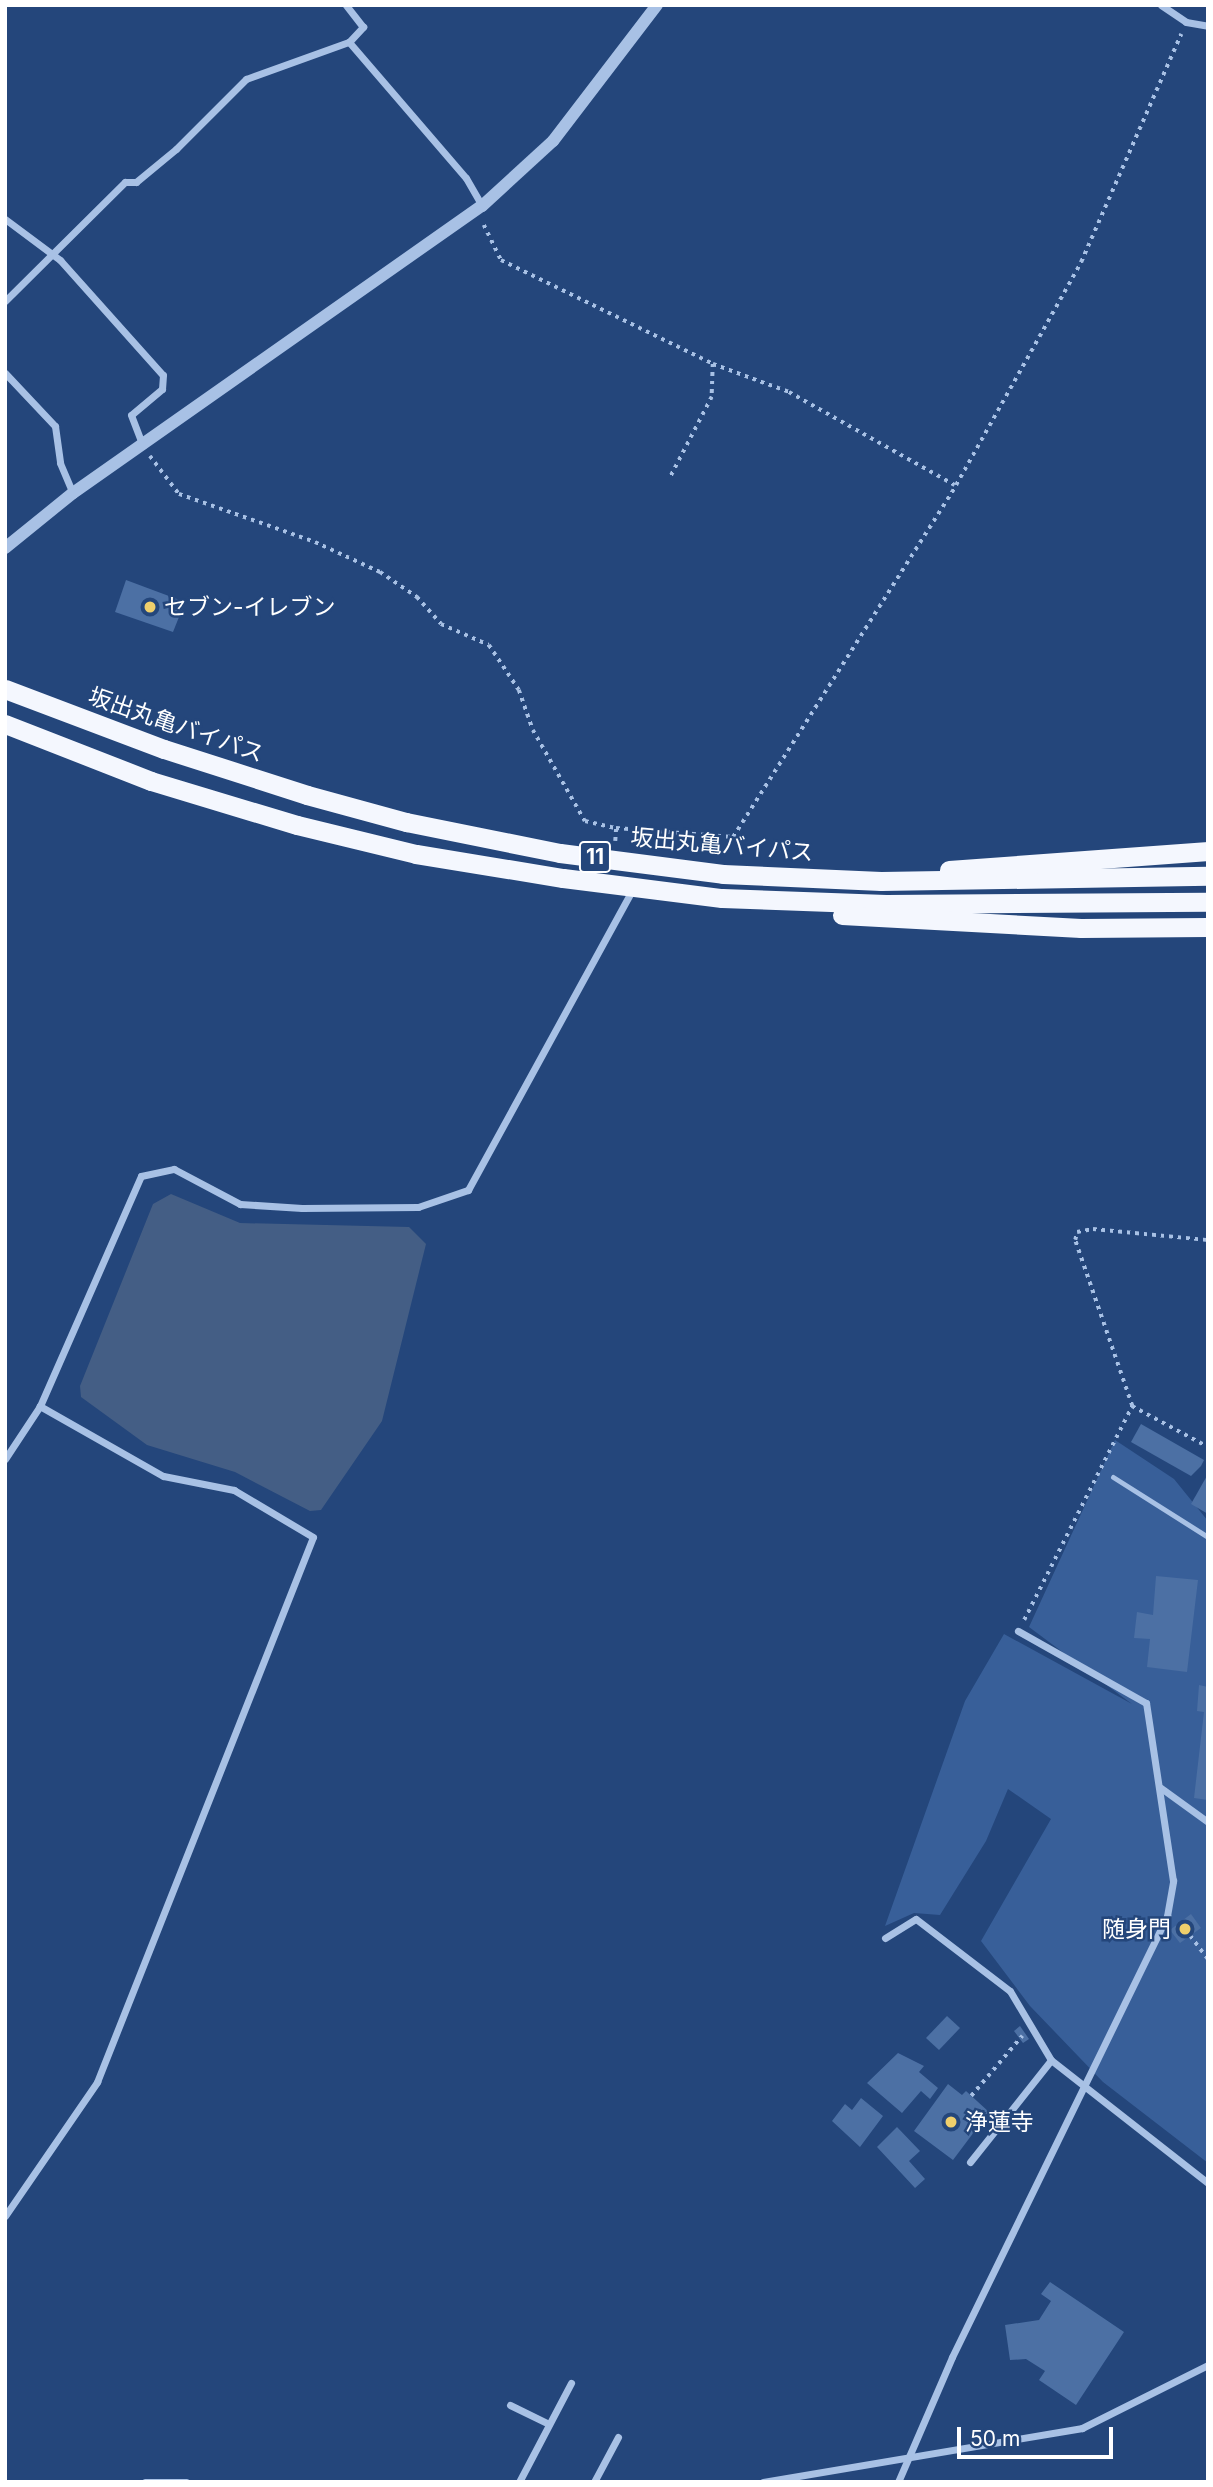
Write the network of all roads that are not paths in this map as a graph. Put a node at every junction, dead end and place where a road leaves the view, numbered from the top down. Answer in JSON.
{"nodes":[{"id":1,"x":346,"y":5,"type":"edge"},
{"id":2,"x":657,"y":5,"type":"edge"},
{"id":3,"x":1161,"y":5,"type":"edge"},
{"id":4,"x":1208,"y":26,"type":"edge"},
{"id":5,"x":349,"y":42,"type":"junction"},
{"id":6,"x":482,"y":206,"type":"junction"},
{"id":7,"x":5,"y":219,"type":"edge"},
{"id":8,"x":50,"y":254,"type":"junction"},
{"id":9,"x":5,"y":300,"type":"edge"},
{"id":10,"x":5,"y":373,"type":"edge"},
{"id":11,"x":144,"y":447,"type":"junction"},
{"id":12,"x":73,"y":493,"type":"junction"},
{"id":13,"x":5,"y":548,"type":"edge"},
{"id":14,"x":5,"y":689,"type":"edge"},
{"id":15,"x":5,"y":724,"type":"edge"},
{"id":16,"x":1208,"y":851,"type":"edge"},
{"id":17,"x":1208,"y":876,"type":"edge"},
{"id":18,"x":837,"y":880,"type":"junction"},
{"id":19,"x":633,"y":888,"type":"junction"},
{"id":20,"x":722,"y":898,"type":"junction"},
{"id":21,"x":1208,"y":902,"type":"edge"},
{"id":22,"x":1208,"y":927,"type":"edge"},
{"id":23,"x":40,"y":1406,"type":"junction"},
{"id":24,"x":5,"y":1459,"type":"edge"},
{"id":25,"x":1113,"y":1477,"type":"dead end"},
{"id":26,"x":1208,"y":1537,"type":"edge"},
{"id":27,"x":1018,"y":1631,"type":"road end"},
{"id":28,"x":1161,"y":1788,"type":"junction"},
{"id":29,"x":1208,"y":1822,"type":"edge"},
{"id":30,"x":885,"y":1938,"type":"dead end"},
{"id":31,"x":1051,"y":2060,"type":"junction"},
{"id":32,"x":1084,"y":2085,"type":"junction"},
{"id":33,"x":970,"y":2162,"type":"dead end"},
{"id":34,"x":1208,"y":2183,"type":"edge"},
{"id":35,"x":5,"y":2216,"type":"edge"},
{"id":36,"x":1208,"y":2365,"type":"edge"},
{"id":37,"x":571,"y":2383,"type":"dead end"},
{"id":38,"x":510,"y":2405,"type":"dead end"},
{"id":39,"x":549,"y":2424,"type":"junction"},
{"id":40,"x":618,"y":2437,"type":"dead end"},
{"id":41,"x":909,"y":2460,"type":"junction"},
{"id":42,"x":145,"y":2482,"type":"edge"},
{"id":43,"x":186,"y":2482,"type":"edge"},
{"id":44,"x":519,"y":2482,"type":"edge"},
{"id":45,"x":594,"y":2482,"type":"edge"},
{"id":46,"x":763,"y":2482,"type":"edge"},
{"id":47,"x":898,"y":2482,"type":"edge"}],
"edges":[{"from":1,"to":5,"type":"street"},
{"from":2,"to":6,"type":"street"},
{"from":3,"to":4,"type":"street"},
{"from":5,"to":6,"type":"street"},
{"from":5,"to":8,"type":"street"},
{"from":6,"to":11,"type":"street"},
{"from":7,"to":8,"type":"street"},
{"from":8,"to":9,"type":"street"},
{"from":8,"to":11,"type":"street"},
{"from":10,"to":12,"type":"street"},
{"from":11,"to":12,"type":"street"},
{"from":12,"to":13,"type":"street"},
{"from":14,"to":18,"type":"highway","name":"坂出丸亀バイパス","number":"11"},
{"from":15,"to":19,"type":"highway","number":"11"},
{"from":16,"to":18,"type":"highway"},
{"from":17,"to":18,"type":"highway","name":"坂出丸亀バイパス","number":"11"},
{"from":19,"to":20,"type":"highway","number":"11"},
{"from":19,"to":23,"type":"street"},
{"from":20,"to":21,"type":"highway","number":"11"},
{"from":20,"to":22,"type":"highway"},
{"from":23,"to":24,"type":"street"},
{"from":23,"to":35,"type":"street"},
{"from":25,"to":26,"type":"lane"},
{"from":27,"to":28,"type":"street"},
{"from":28,"to":29,"type":"street"},
{"from":28,"to":32,"type":"street"},
{"from":30,"to":31,"type":"street"},
{"from":31,"to":32,"type":"street"},
{"from":31,"to":33,"type":"street"},
{"from":32,"to":34,"type":"street"},
{"from":32,"to":41,"type":"street"},
{"from":36,"to":41,"type":"street"},
{"from":37,"to":39,"type":"street"},
{"from":38,"to":39,"type":"street"},
{"from":39,"to":44,"type":"street"},
{"from":40,"to":45,"type":"street"},
{"from":41,"to":46,"type":"street"},
{"from":41,"to":47,"type":"street"},
{"from":42,"to":43,"type":"street"}]}
